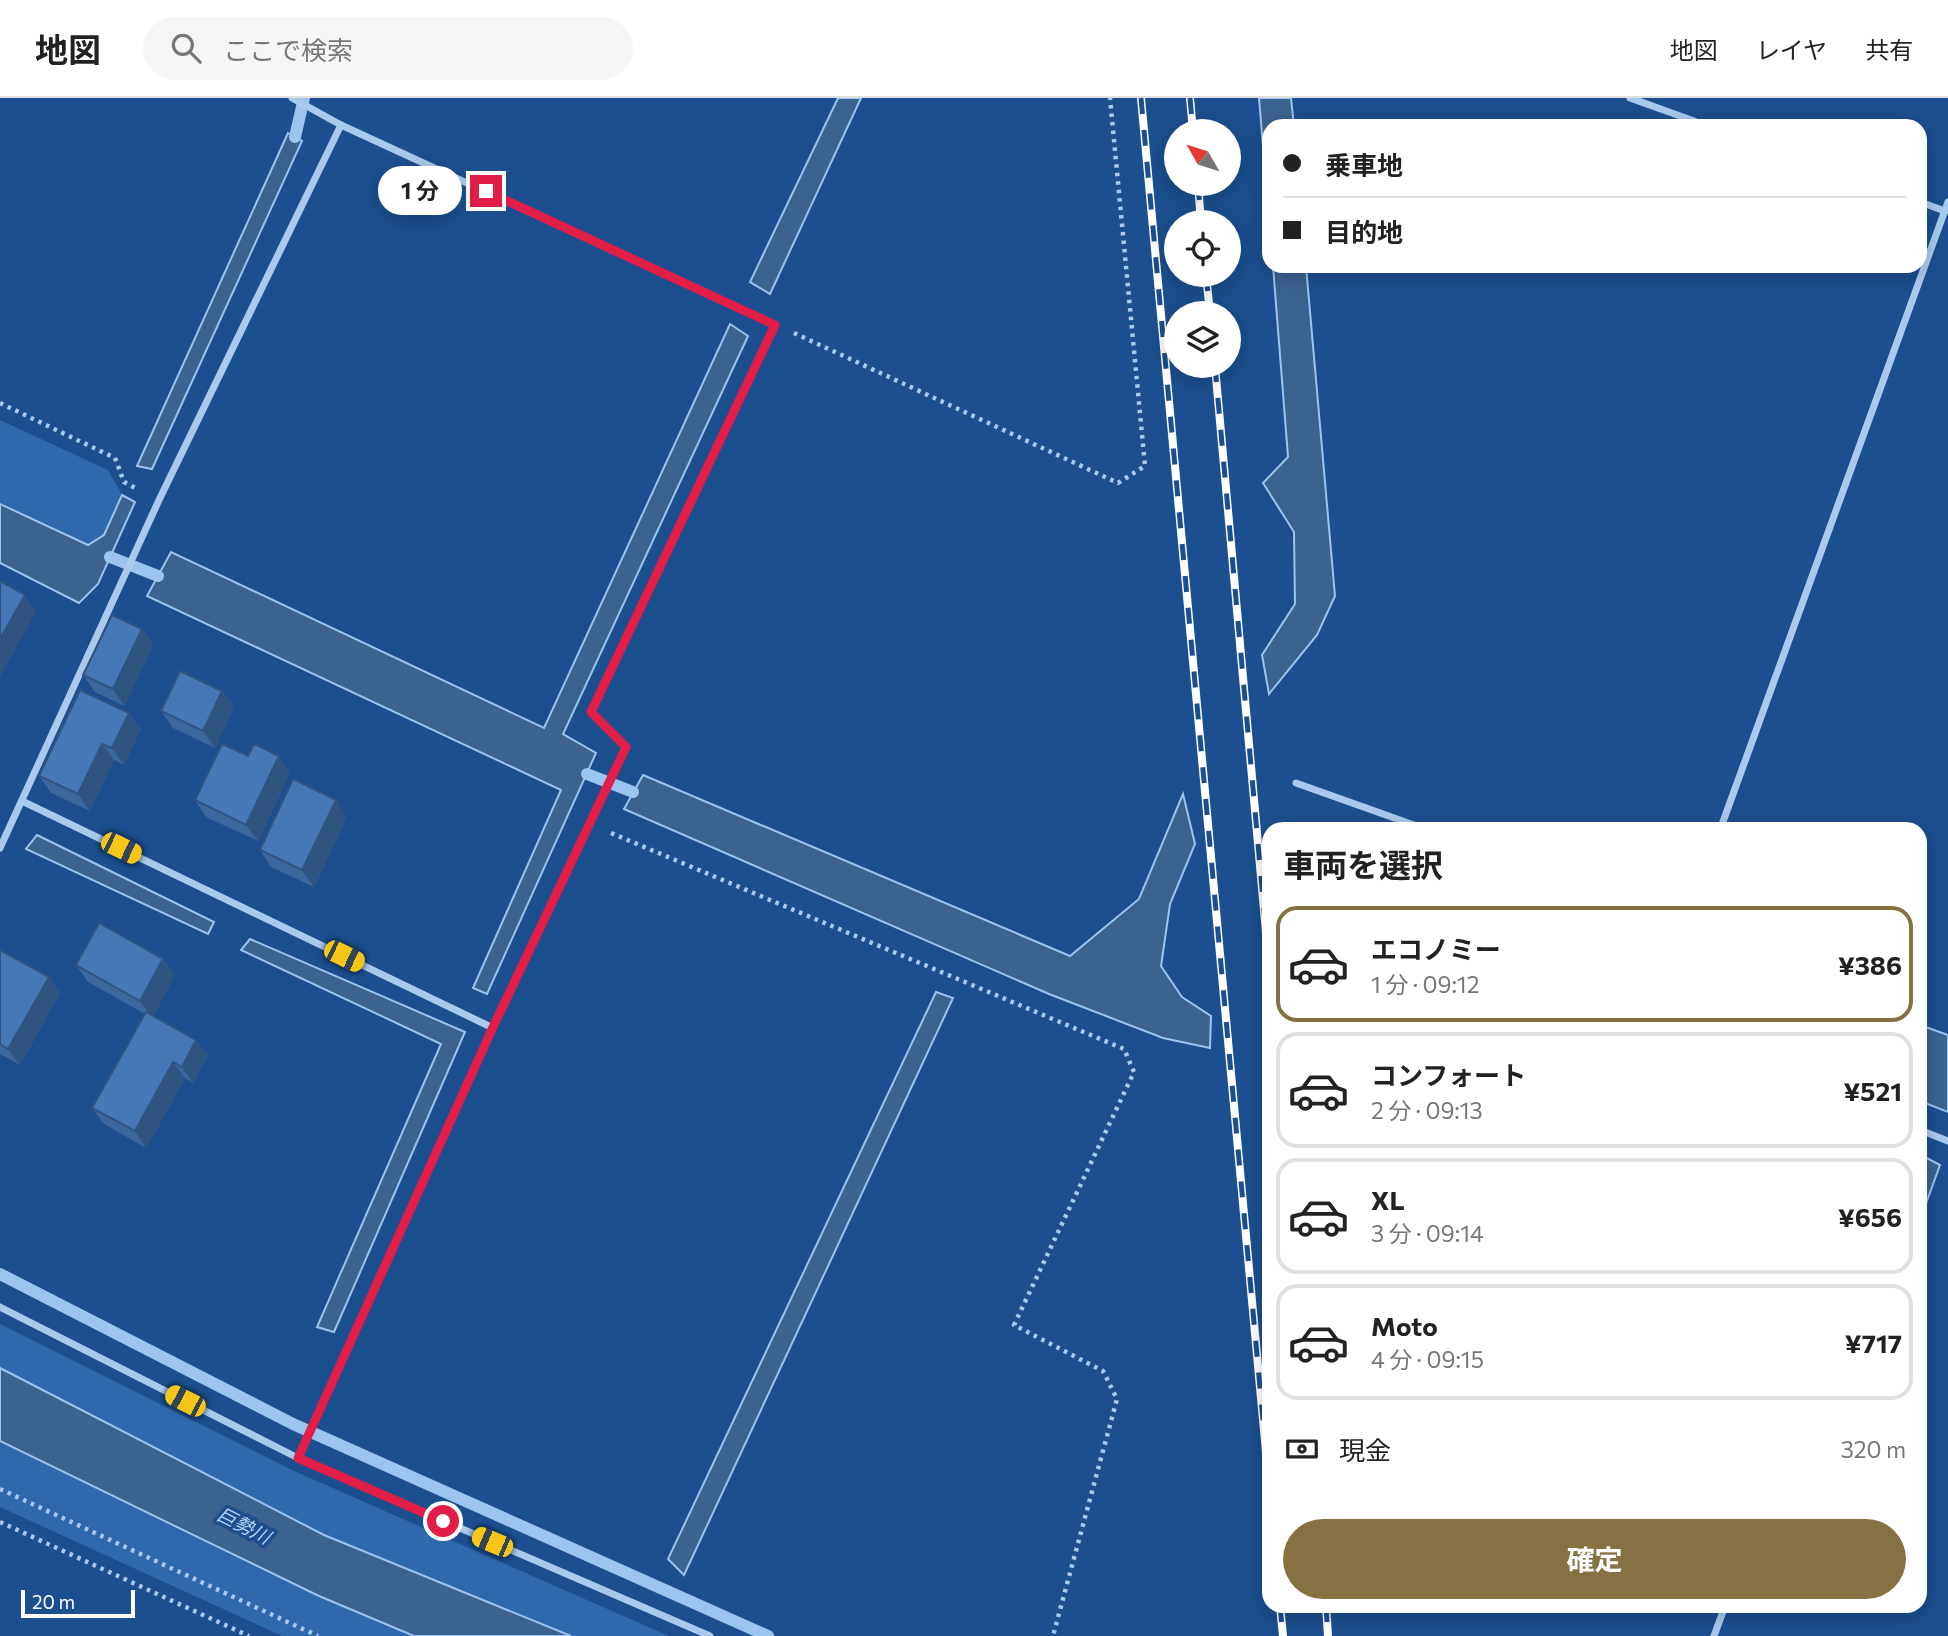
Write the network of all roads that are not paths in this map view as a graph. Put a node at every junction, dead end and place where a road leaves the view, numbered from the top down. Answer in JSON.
{"nodes":[{"id":1,"x":292,"y":98,"type":"edge"},
{"id":2,"x":1630,"y":98,"type":"edge"},
{"id":3,"x":1688,"y":119,"type":"edge"},
{"id":4,"x":341,"y":125,"type":"junction"},
{"id":5,"x":1948,"y":202,"type":"edge"},
{"id":6,"x":1927,"y":205,"type":"edge"},
{"id":7,"x":1945,"y":211,"type":"junction"},
{"id":8,"x":1927,"y":261,"type":"edge"},
{"id":9,"x":1922,"y":273,"type":"edge"},
{"id":10,"x":1296,"y":783,"type":"dead end"},
{"id":11,"x":22,"y":801,"type":"junction"},
{"id":12,"x":1406,"y":822,"type":"edge"},
{"id":13,"x":1723,"y":822,"type":"edge"},
{"id":14,"x":0,"y":848,"type":"edge"},
{"id":15,"x":493,"y":1027,"type":"junction"},
{"id":16,"x":1927,"y":1133,"type":"edge"},
{"id":17,"x":1948,"y":1141,"type":"edge"},
{"id":18,"x":0,"y":1307,"type":"edge"},
{"id":19,"x":298,"y":1458,"type":"junction"},
{"id":20,"x":1722,"y":1613,"type":"edge"},
{"id":21,"x":710,"y":1636,"type":"edge"},
{"id":22,"x":1714,"y":1636,"type":"edge"}],
"edges":[{"from":1,"to":4,"type":"street"},
{"from":2,"to":3,"type":"street"},
{"from":4,"to":11,"type":"street"},
{"from":4,"to":15,"type":"street"},
{"from":5,"to":7,"type":"street"},
{"from":6,"to":7,"type":"street"},
{"from":7,"to":8,"type":"street"},
{"from":9,"to":13,"type":"street"},
{"from":10,"to":12,"type":"street"},
{"from":11,"to":14,"type":"street"},
{"from":11,"to":15,"type":"street"},
{"from":15,"to":19,"type":"street"},
{"from":16,"to":17,"type":"street"},
{"from":18,"to":19,"type":"street"},
{"from":19,"to":21,"type":"street"},
{"from":20,"to":22,"type":"street"}]}
